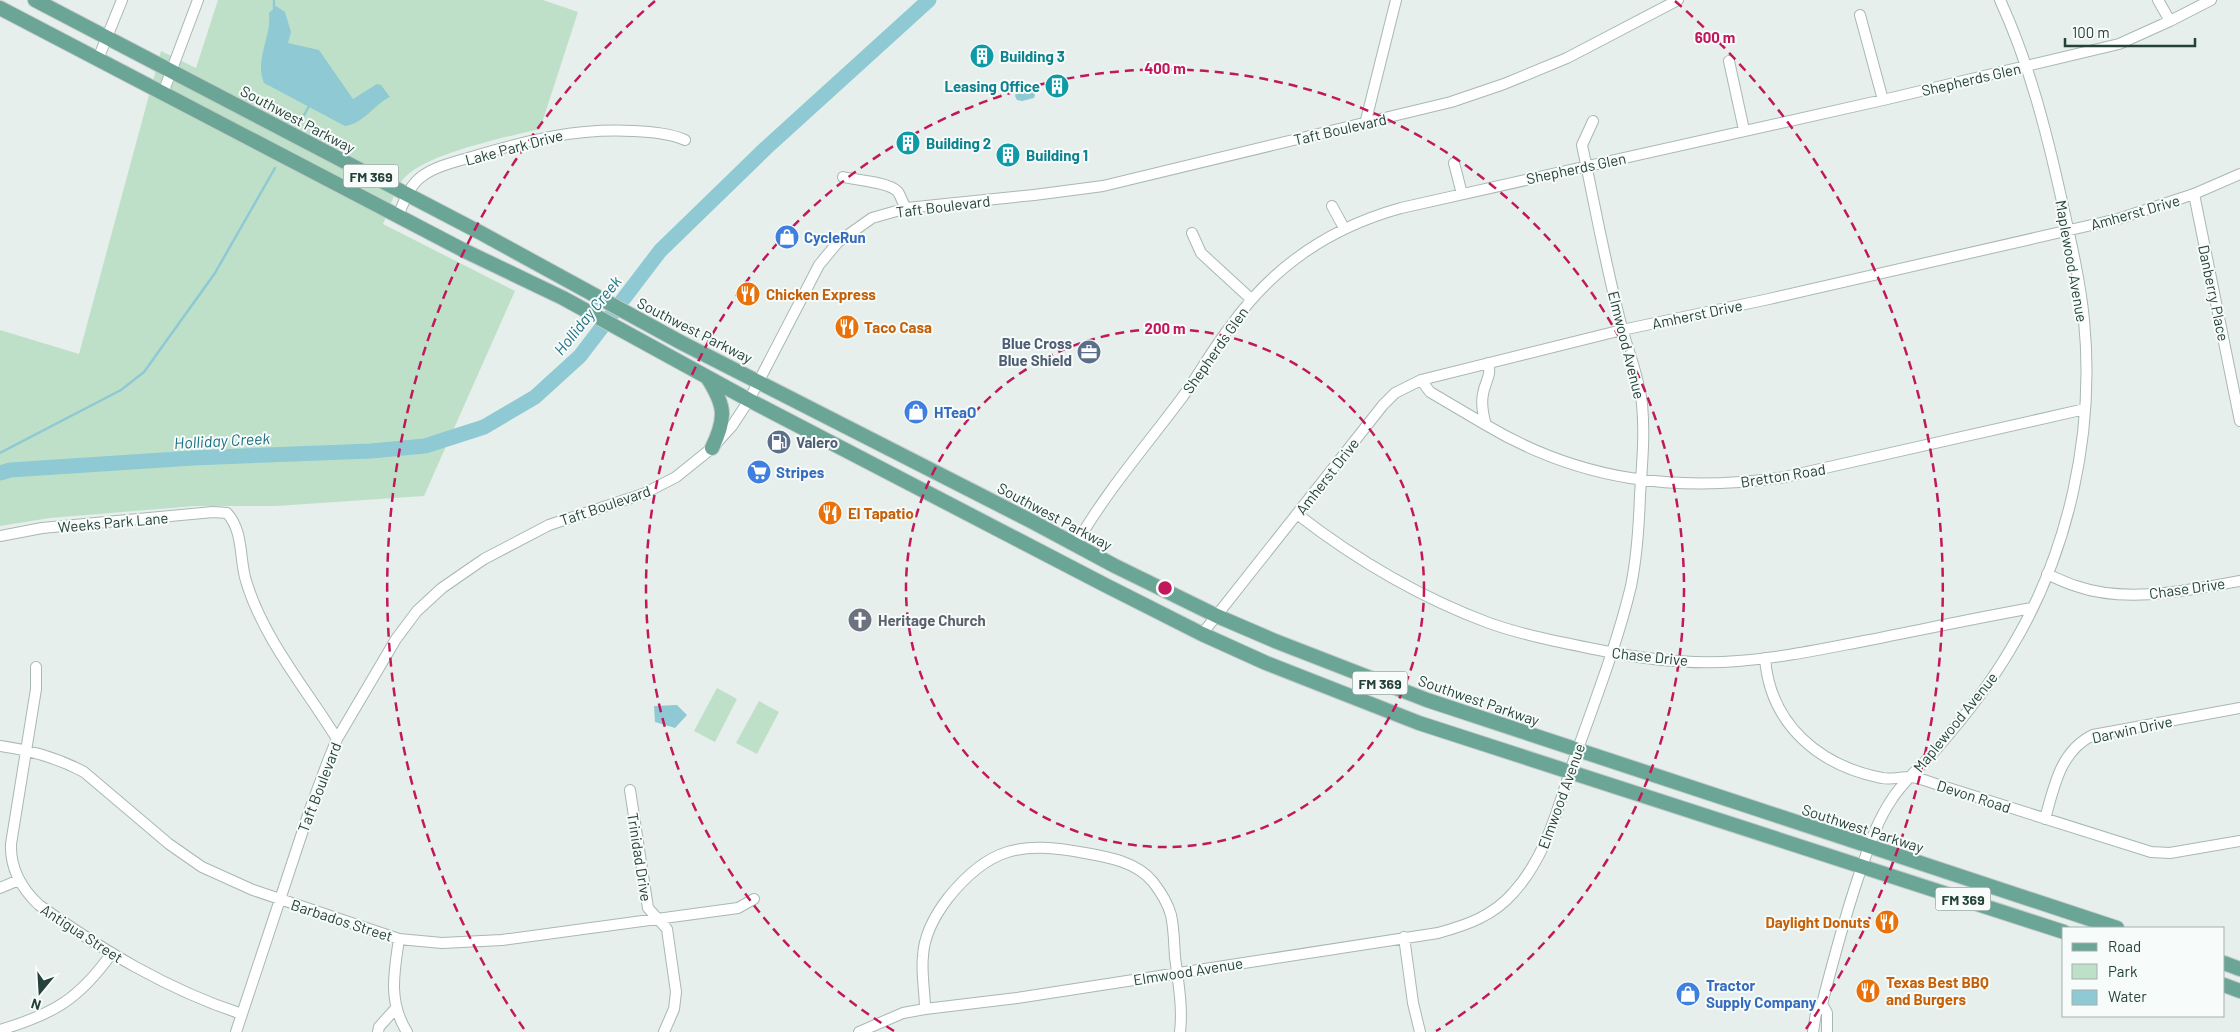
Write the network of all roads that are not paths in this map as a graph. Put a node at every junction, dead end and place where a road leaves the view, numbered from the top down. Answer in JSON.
{"nodes":[{"id":1,"x":35,"y":0,"type":"edge"},
{"id":2,"x":122,"y":0,"type":"edge"},
{"id":3,"x":198,"y":0,"type":"edge"},
{"id":4,"x":1396,"y":0,"type":"edge"},
{"id":5,"x":1678,"y":0,"type":"edge"},
{"id":6,"x":2000,"y":0,"type":"edge"},
{"id":7,"x":2158,"y":0,"type":"edge"},
{"id":8,"x":2211,"y":0,"type":"edge"},
{"id":9,"x":0,"y":8,"type":"edge"},
{"id":10,"x":1860,"y":15,"type":"dead end"},
{"id":11,"x":2170,"y":21,"type":"junction"},
{"id":12,"x":107,"y":38,"type":"junction"},
{"id":13,"x":98,"y":59,"type":"junction"},
{"id":14,"x":1729,"y":60,"type":"dead end"},
{"id":15,"x":2028,"y":66,"type":"junction"},
{"id":16,"x":171,"y":70,"type":"junction"},
{"id":17,"x":163,"y":93,"type":"junction"},
{"id":18,"x":1883,"y":100,"type":"junction"},
{"id":19,"x":1593,"y":121,"type":"dead end"},
{"id":20,"x":1365,"y":124,"type":"junction"},
{"id":21,"x":1744,"y":130,"type":"junction"},
{"id":22,"x":685,"y":140,"type":"dead end"},
{"id":23,"x":1454,"y":163,"type":"dead end"},
{"id":24,"x":1586,"y":166,"type":"junction"},
{"id":25,"x":2240,"y":174,"type":"edge"},
{"id":26,"x":843,"y":177,"type":"dead end"},
{"id":27,"x":407,"y":194,"type":"junction"},
{"id":28,"x":1462,"y":194,"type":"junction"},
{"id":29,"x":2194,"y":194,"type":"junction"},
{"id":30,"x":1332,"y":206,"type":"dead end"},
{"id":31,"x":907,"y":208,"type":"junction"},
{"id":32,"x":398,"y":216,"type":"junction"},
{"id":33,"x":1344,"y":228,"type":"junction"},
{"id":34,"x":2068,"y":230,"type":"junction"},
{"id":35,"x":1192,"y":233,"type":"dead end"},
{"id":36,"x":1251,"y":299,"type":"junction"},
{"id":37,"x":1622,"y":330,"type":"junction"},
{"id":38,"x":1488,"y":363,"type":"junction"},
{"id":39,"x":705,"y":375,"type":"junction"},
{"id":40,"x":758,"y":380,"type":"junction"},
{"id":41,"x":1421,"y":380,"type":"junction"},
{"id":42,"x":749,"y":400,"type":"junction"},
{"id":43,"x":2084,"y":409,"type":"junction"},
{"id":44,"x":2240,"y":421,"type":"edge"},
{"id":45,"x":1486,"y":425,"type":"junction"},
{"id":46,"x":712,"y":448,"type":"junction"},
{"id":47,"x":902,"y":454,"type":"junction"},
{"id":48,"x":895,"y":475,"type":"junction"},
{"id":49,"x":1641,"y":480,"type":"junction"},
{"id":50,"x":1297,"y":514,"type":"junction"},
{"id":51,"x":0,"y":536,"type":"edge"},
{"id":52,"x":1076,"y":544,"type":"junction"},
{"id":53,"x":2047,"y":574,"type":"junction"},
{"id":54,"x":2240,"y":581,"type":"edge"},
{"id":55,"x":2032,"y":608,"type":"junction"},
{"id":56,"x":1217,"y":616,"type":"junction"},
{"id":57,"x":1202,"y":634,"type":"junction"},
{"id":58,"x":1611,"y":653,"type":"junction"},
{"id":59,"x":1315,"y":658,"type":"junction"},
{"id":60,"x":1765,"y":658,"type":"junction"},
{"id":61,"x":36,"y":667,"type":"dead end"},
{"id":62,"x":1307,"y":680,"type":"junction"},
{"id":63,"x":2240,"y":708,"type":"edge"},
{"id":64,"x":337,"y":738,"type":"junction"},
{"id":65,"x":0,"y":746,"type":"edge"},
{"id":66,"x":1578,"y":750,"type":"junction"},
{"id":67,"x":25,"y":751,"type":"junction"},
{"id":68,"x":1570,"y":772,"type":"junction"},
{"id":69,"x":1910,"y":777,"type":"junction"},
{"id":70,"x":630,"y":790,"type":"dead end"},
{"id":71,"x":2045,"y":819,"type":"junction"},
{"id":72,"x":2240,"y":840,"type":"edge"},
{"id":73,"x":1868,"y":847,"type":"junction"},
{"id":74,"x":1862,"y":866,"type":"junction"},
{"id":75,"x":19,"y":880,"type":"junction"},
{"id":76,"x":0,"y":888,"type":"edge"},
{"id":77,"x":754,"y":898,"type":"dead end"},
{"id":78,"x":280,"y":899,"type":"junction"},
{"id":79,"x":660,"y":919,"type":"junction"},
{"id":80,"x":2114,"y":927,"type":"edge"},
{"id":81,"x":2062,"y":931,"type":"edge"},
{"id":82,"x":1404,"y":938,"type":"junction"},
{"id":83,"x":399,"y":939,"type":"junction"},
{"id":84,"x":112,"y":953,"type":"junction"},
{"id":85,"x":2225,"y":963,"type":"edge"},
{"id":86,"x":2240,"y":968,"type":"edge"},
{"id":87,"x":1177,"y":973,"type":"junction"},
{"id":88,"x":2225,"y":985,"type":"edge"},
{"id":89,"x":2240,"y":991,"type":"edge"},
{"id":90,"x":1822,"y":1004,"type":"junction"},
{"id":91,"x":396,"y":1008,"type":"junction"},
{"id":92,"x":925,"y":1009,"type":"junction"},
{"id":93,"x":242,"y":1014,"type":"junction"},
{"id":94,"x":0,"y":1030,"type":"edge"},
{"id":95,"x":236,"y":1032,"type":"edge"},
{"id":96,"x":378,"y":1032,"type":"edge"},
{"id":97,"x":407,"y":1032,"type":"edge"},
{"id":98,"x":664,"y":1032,"type":"edge"},
{"id":99,"x":859,"y":1032,"type":"edge"},
{"id":100,"x":1180,"y":1032,"type":"edge"},
{"id":101,"x":1420,"y":1032,"type":"edge"},
{"id":102,"x":1813,"y":1032,"type":"edge"},
{"id":103,"x":1827,"y":1032,"type":"edge"}],
"edges":[{"from":1,"to":12,"type":"main road","name":"Southwest Parkway","number":"FM 369"},
{"from":2,"to":12,"type":"street"},
{"from":3,"to":16,"type":"street"},
{"from":4,"to":20,"type":"street"},
{"from":5,"to":20,"type":"street","name":"Taft Boulevard"},
{"from":6,"to":15,"type":"street","name":"Maplewood Avenue"},
{"from":7,"to":11,"type":"street"},
{"from":8,"to":11,"type":"street","name":"Shepherds Glen"},
{"from":9,"to":13,"type":"main road","number":"FM 369"},
{"from":10,"to":18,"type":"street"},
{"from":11,"to":15,"type":"street","name":"Shepherds Glen"},
{"from":12,"to":13,"type":"street"},
{"from":12,"to":16,"type":"main road","name":"Southwest Parkway","number":"FM 369"},
{"from":13,"to":17,"type":"main road","number":"FM 369"},
{"from":14,"to":21,"type":"street"},
{"from":15,"to":18,"type":"street","name":"Shepherds Glen"},
{"from":15,"to":34,"type":"street","name":"Maplewood Avenue"},
{"from":16,"to":17,"type":"street"},
{"from":16,"to":27,"type":"main road","name":"Southwest Parkway","number":"FM 369"},
{"from":17,"to":32,"type":"main road","number":"FM 369"},
{"from":18,"to":21,"type":"street","name":"Shepherds Glen"},
{"from":19,"to":24,"type":"street","name":"Elmwood Avenue"},
{"from":20,"to":31,"type":"street","name":"Taft Boulevard"},
{"from":21,"to":24,"type":"street","name":"Shepherds Glen"},
{"from":22,"to":27,"type":"street","name":"Lake Park Drive"},
{"from":23,"to":28,"type":"street"},
{"from":24,"to":28,"type":"street","name":"Shepherds Glen"},
{"from":24,"to":37,"type":"street","name":"Elmwood Avenue"},
{"from":25,"to":29,"type":"street","name":"Amherst Drive"},
{"from":26,"to":31,"type":"street"},
{"from":27,"to":32,"type":"street","name":"Lake Park Drive"},
{"from":27,"to":40,"type":"main road","name":"Southwest Parkway","number":"FM 369"},
{"from":28,"to":33,"type":"street","name":"Shepherds Glen"},
{"from":29,"to":34,"type":"street","name":"Amherst Drive"},
{"from":29,"to":44,"type":"street","name":"Danberry Place"},
{"from":30,"to":33,"type":"street"},
{"from":31,"to":40,"type":"street","name":"Taft Boulevard"},
{"from":32,"to":39,"type":"main road","number":"FM 369"},
{"from":33,"to":36,"type":"street","name":"Shepherds Glen"},
{"from":34,"to":37,"type":"street","name":"Amherst Drive"},
{"from":34,"to":43,"type":"street","name":"Maplewood Avenue"},
{"from":35,"to":36,"type":"street"},
{"from":36,"to":52,"type":"street","name":"Shepherds Glen"},
{"from":37,"to":38,"type":"street","name":"Amherst Drive"},
{"from":37,"to":49,"type":"street","name":"Elmwood Avenue"},
{"from":38,"to":41,"type":"street","name":"Amherst Drive"},
{"from":38,"to":45,"type":"street"},
{"from":39,"to":42,"type":"main road","number":"FM 369"},
{"from":39,"to":46,"type":"main road"},
{"from":40,"to":42,"type":"street","name":"Taft Boulevard"},
{"from":40,"to":47,"type":"main road","name":"Southwest Parkway","number":"FM 369"},
{"from":41,"to":45,"type":"street","name":"Bretton Road"},
{"from":41,"to":50,"type":"street","name":"Amherst Drive"},
{"from":42,"to":46,"type":"street","name":"Taft Boulevard"},
{"from":42,"to":48,"type":"main road","number":"FM 369"},
{"from":43,"to":49,"type":"street","name":"Bretton Road"},
{"from":43,"to":53,"type":"street","name":"Maplewood Avenue"},
{"from":45,"to":49,"type":"street","name":"Bretton Road"},
{"from":46,"to":64,"type":"street","name":"Taft Boulevard"},
{"from":47,"to":48,"type":"main road"},
{"from":47,"to":52,"type":"main road","name":"Southwest Parkway","number":"FM 369"},
{"from":48,"to":57,"type":"main road","number":"FM 369"},
{"from":49,"to":58,"type":"street","name":"Elmwood Avenue"},
{"from":50,"to":56,"type":"street","name":"Amherst Drive"},
{"from":50,"to":58,"type":"street","name":"Chase Drive"},
{"from":51,"to":64,"type":"street","name":"Weeks Park Lane"},
{"from":52,"to":56,"type":"main road","name":"Southwest Parkway","number":"FM 369"},
{"from":53,"to":54,"type":"street","name":"Chase Drive"},
{"from":53,"to":55,"type":"street","name":"Maplewood Avenue"},
{"from":55,"to":60,"type":"street","name":"Chase Drive"},
{"from":55,"to":69,"type":"street","name":"Maplewood Avenue"},
{"from":56,"to":57,"type":"street","name":"Amherst Drive"},
{"from":56,"to":59,"type":"main road","name":"Southwest Parkway","number":"FM 369"},
{"from":57,"to":62,"type":"main road","number":"FM 369"},
{"from":58,"to":60,"type":"street","name":"Chase Drive"},
{"from":58,"to":66,"type":"street","name":"Elmwood Avenue"},
{"from":59,"to":62,"type":"main road"},
{"from":59,"to":66,"type":"main road","name":"Southwest Parkway","number":"FM 369"},
{"from":60,"to":69,"type":"street","name":"Devon Road"},
{"from":61,"to":67,"type":"street","name":"Antigua Street"},
{"from":62,"to":68,"type":"main road","number":"FM 369"},
{"from":63,"to":71,"type":"street","name":"Darwin Drive"},
{"from":64,"to":78,"type":"street","name":"Taft Boulevard"},
{"from":65,"to":67,"type":"street","name":"Barbados Street"},
{"from":66,"to":68,"type":"street","name":"Elmwood Avenue"},
{"from":66,"to":73,"type":"main road","name":"Southwest Parkway","number":"FM 369"},
{"from":67,"to":75,"type":"street","name":"Antigua Street"},
{"from":67,"to":78,"type":"street","name":"Barbados Street"},
{"from":68,"to":74,"type":"main road","number":"FM 369"},
{"from":68,"to":82,"type":"street","name":"Elmwood Avenue"},
{"from":69,"to":71,"type":"street","name":"Devon Road"},
{"from":69,"to":73,"type":"street","name":"Maplewood Avenue"},
{"from":70,"to":79,"type":"street","name":"Trinidad Drive"},
{"from":71,"to":72,"type":"street","name":"Devon Road"},
{"from":73,"to":74,"type":"street","name":"Maplewood Avenue"},
{"from":73,"to":80,"type":"main road","name":"Southwest Parkway","number":"FM 369"},
{"from":74,"to":81,"type":"main road","number":"FM 369"},
{"from":74,"to":90,"type":"street","name":"Maplewood Avenue"},
{"from":75,"to":76,"type":"street"},
{"from":75,"to":84,"type":"street","name":"Antigua Street"},
{"from":77,"to":79,"type":"street","name":"Barbados Street"},
{"from":78,"to":83,"type":"street","name":"Barbados Street"},
{"from":78,"to":93,"type":"street","name":"Taft Boulevard"},
{"from":79,"to":83,"type":"street","name":"Barbados Street"},
{"from":79,"to":98,"type":"street","name":"Trinidad Drive"},
{"from":82,"to":87,"type":"street","name":"Elmwood Avenue"},
{"from":82,"to":101,"type":"street"},
{"from":83,"to":91,"type":"street"},
{"from":84,"to":93,"type":"street","name":"Antigua Street"},
{"from":84,"to":94,"type":"street"},
{"from":85,"to":86,"type":"main road"},
{"from":87,"to":92,"type":"street","name":"Elmwood Avenue"},
{"from":87,"to":92,"type":"street"},
{"from":87,"to":100,"type":"street"},
{"from":88,"to":89,"type":"main road"},
{"from":90,"to":102,"type":"street","name":"Maplewood Avenue"},
{"from":90,"to":103,"type":"street","name":"Maplewood Avenue"},
{"from":91,"to":96,"type":"street"},
{"from":91,"to":97,"type":"street"},
{"from":92,"to":99,"type":"street","name":"Elmwood Avenue"},
{"from":93,"to":95,"type":"street","name":"Taft Boulevard"}]}
